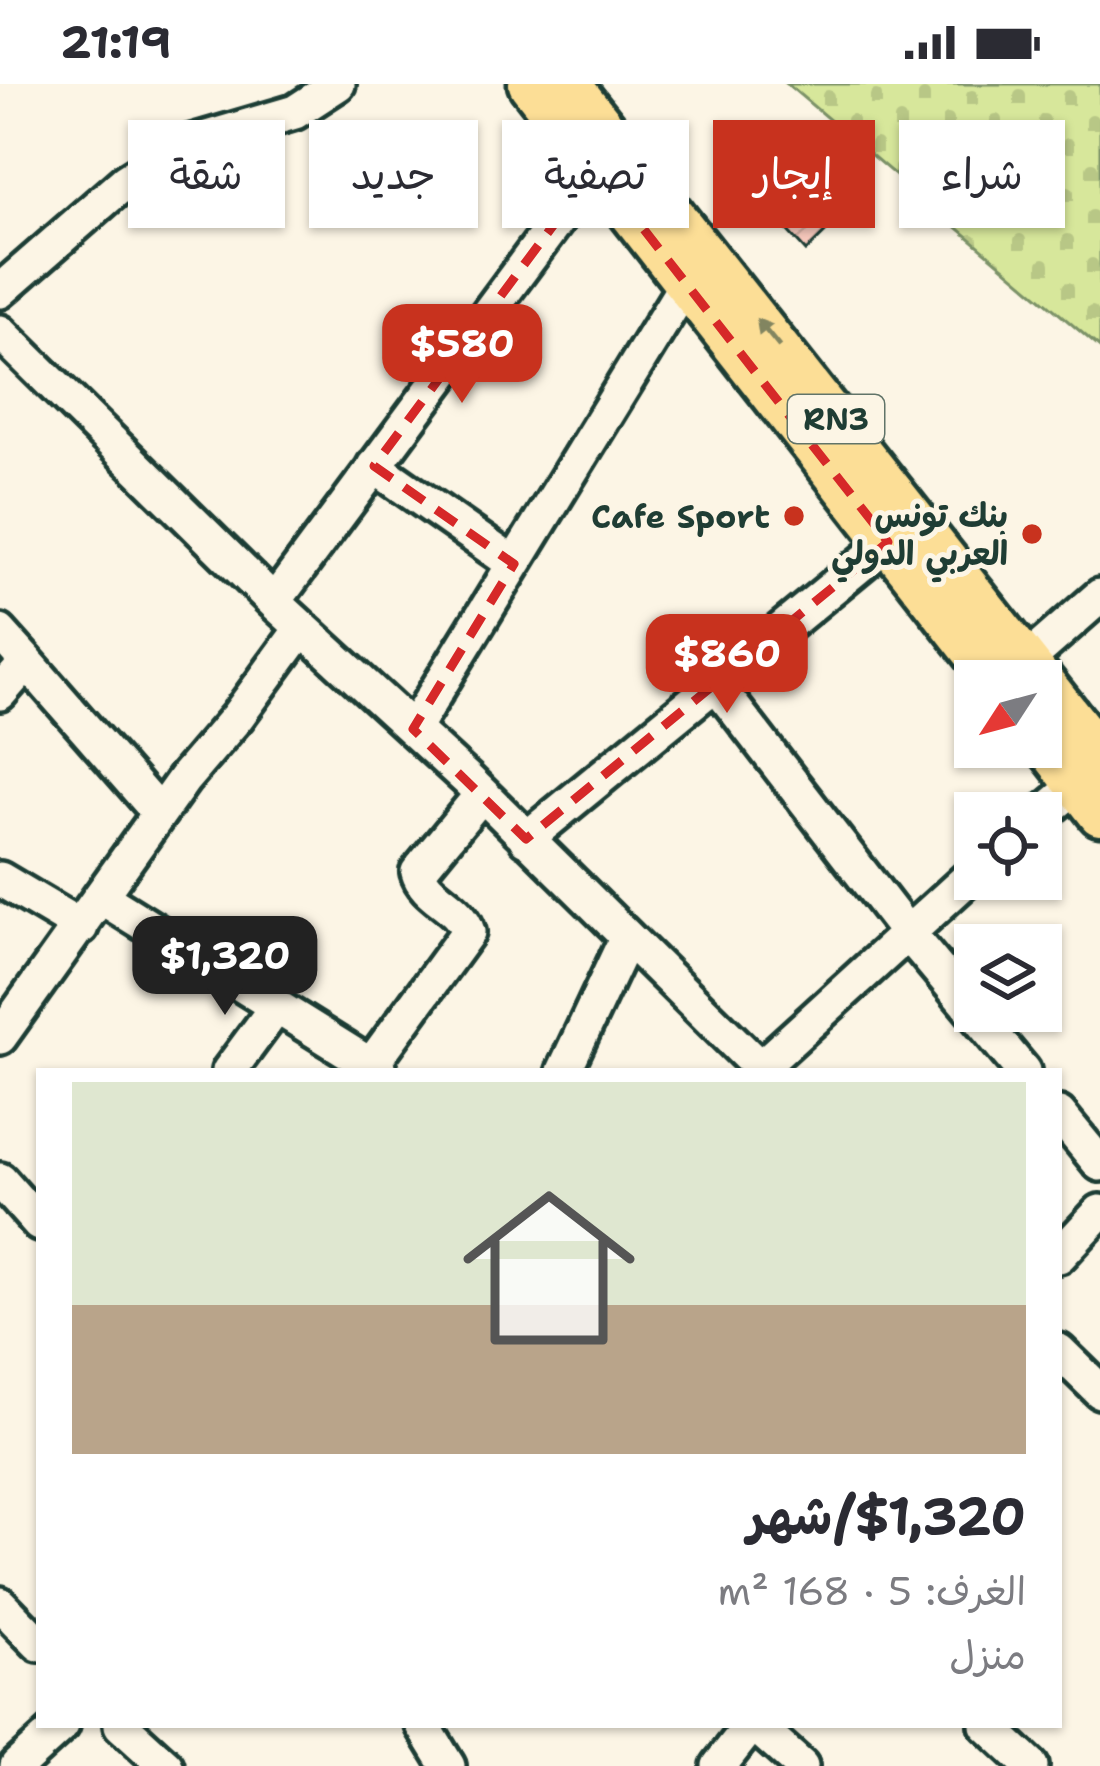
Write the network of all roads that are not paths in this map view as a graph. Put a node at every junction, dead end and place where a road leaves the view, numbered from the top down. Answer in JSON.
{"nodes":[{"id":1,"x":338,"y":84,"type":"edge"},
{"id":2,"x":530,"y":84,"type":"edge"},
{"id":3,"x":569,"y":84,"type":"edge"},
{"id":4,"x":558,"y":120,"type":"edge"},
{"id":5,"x":551,"y":228,"type":"edge"},
{"id":6,"x":644,"y":228,"type":"edge"},
{"id":7,"x":687,"y":282,"type":"junction"},
{"id":8,"x":0,"y":291,"type":"edge"},
{"id":9,"x":0,"y":332,"type":"edge"},
{"id":10,"x":374,"y":466,"type":"junction"},
{"id":11,"x":888,"y":542,"type":"junction"},
{"id":12,"x":514,"y":564,"type":"junction"},
{"id":13,"x":949,"y":592,"type":"junction"},
{"id":14,"x":1100,"y":596,"type":"edge"},
{"id":15,"x":274,"y":602,"type":"junction"},
{"id":16,"x":302,"y":628,"type":"junction"},
{"id":17,"x":0,"y":632,"type":"edge"},
{"id":18,"x":1004,"y":660,"type":"edge"},
{"id":19,"x":1024,"y":660,"type":"edge"},
{"id":20,"x":27,"y":662,"type":"junction"},
{"id":21,"x":714,"y":682,"type":"junction"},
{"id":22,"x":0,"y":693,"type":"edge"},
{"id":23,"x":412,"y":729,"type":"junction"},
{"id":24,"x":1062,"y":742,"type":"edge"},
{"id":25,"x":1062,"y":757,"type":"edge"},
{"id":26,"x":1092,"y":785,"type":"edge"},
{"id":27,"x":482,"y":794,"type":"junction"},
{"id":28,"x":1062,"y":803,"type":"edge"},
{"id":29,"x":159,"y":813,"type":"junction"},
{"id":30,"x":526,"y":839,"type":"junction"},
{"id":31,"x":0,"y":879,"type":"edge"},
{"id":32,"x":954,"y":890,"type":"edge"},
{"id":33,"x":101,"y":897,"type":"junction"},
{"id":34,"x":81,"y":927,"type":"junction"},
{"id":35,"x":906,"y":931,"type":"junction"},
{"id":36,"x":627,"y":937,"type":"junction"},
{"id":37,"x":277,"y":1006,"type":"junction"},
{"id":38,"x":0,"y":1037,"type":"edge"},
{"id":39,"x":231,"y":1068,"type":"edge"},
{"id":40,"x":376,"y":1068,"type":"edge"},
{"id":41,"x":565,"y":1068,"type":"edge"},
{"id":42,"x":759,"y":1068,"type":"edge"},
{"id":43,"x":763,"y":1068,"type":"edge"},
{"id":44,"x":1020,"y":1068,"type":"edge"},
{"id":45,"x":1062,"y":1118,"type":"edge"},
{"id":46,"x":1100,"y":1164,"type":"edge"},
{"id":47,"x":0,"y":1180,"type":"edge"},
{"id":48,"x":1100,"y":1212,"type":"edge"},
{"id":49,"x":36,"y":1221,"type":"edge"},
{"id":50,"x":1062,"y":1253,"type":"edge"},
{"id":51,"x":1062,"y":1354,"type":"edge"},
{"id":52,"x":1100,"y":1391,"type":"edge"},
{"id":53,"x":0,"y":1604,"type":"edge"},
{"id":54,"x":36,"y":1641,"type":"edge"},
{"id":55,"x":59,"y":1728,"type":"edge"},
{"id":56,"x":124,"y":1728,"type":"edge"},
{"id":57,"x":425,"y":1728,"type":"edge"},
{"id":58,"x":751,"y":1728,"type":"edge"},
{"id":59,"x":757,"y":1728,"type":"edge"},
{"id":60,"x":990,"y":1728,"type":"edge"},
{"id":61,"x":17,"y":1766,"type":"edge"},
{"id":62,"x":166,"y":1766,"type":"edge"},
{"id":63,"x":448,"y":1766,"type":"edge"},
{"id":64,"x":719,"y":1766,"type":"edge"},
{"id":65,"x":801,"y":1766,"type":"edge"},
{"id":66,"x":1031,"y":1766,"type":"edge"}],
"edges":[{"from":1,"to":8,"type":"street"},
{"from":2,"to":4,"type":"main road","number":"RN3"},
{"from":13,"to":3,"type":"main road","number":"RN3","one_way":true},
{"from":5,"to":10,"type":"street"},
{"from":6,"to":7,"type":"main road","number":"RN3"},
{"from":7,"to":11,"type":"main road","number":"RN3"},
{"from":7,"to":12,"type":"street"},
{"from":9,"to":15,"type":"street"},
{"from":10,"to":12,"type":"street"},
{"from":10,"to":15,"type":"street"},
{"from":11,"to":13,"type":"main road","number":"RN3"},
{"from":11,"to":21,"type":"street"},
{"from":12,"to":23,"type":"street"},
{"from":13,"to":18,"type":"main road","number":"RN3"},
{"from":14,"to":19,"type":"street"},
{"from":15,"to":16,"type":"street"},
{"from":16,"to":23,"type":"street"},
{"from":16,"to":29,"type":"street"},
{"from":17,"to":20,"type":"street"},
{"from":20,"to":22,"type":"street"},
{"from":20,"to":29,"type":"street"},
{"from":21,"to":30,"type":"street"},
{"from":21,"to":35,"type":"street"},
{"from":23,"to":27,"type":"street"},
{"from":24,"to":26,"type":"main road","number":"RN3"},
{"from":25,"to":26,"type":"main road"},
{"from":26,"to":28,"type":"street"},
{"from":27,"to":30,"type":"street"},
{"from":27,"to":40,"type":"street"},
{"from":29,"to":33,"type":"street"},
{"from":30,"to":36,"type":"street"},
{"from":31,"to":34,"type":"street"},
{"from":32,"to":35,"type":"street"},
{"from":33,"to":34,"type":"street"},
{"from":33,"to":37,"type":"street"},
{"from":34,"to":38,"type":"street"},
{"from":35,"to":43,"type":"street"},
{"from":35,"to":44,"type":"street"},
{"from":36,"to":41,"type":"street"},
{"from":36,"to":42,"type":"street"},
{"from":37,"to":39,"type":"street"},
{"from":37,"to":40,"type":"street"},
{"from":45,"to":46,"type":"street"},
{"from":47,"to":49,"type":"street"},
{"from":48,"to":50,"type":"street"},
{"from":51,"to":52,"type":"street"},
{"from":53,"to":54,"type":"street"},
{"from":55,"to":61,"type":"street"},
{"from":56,"to":62,"type":"street"},
{"from":57,"to":63,"type":"street"},
{"from":58,"to":64,"type":"street"},
{"from":59,"to":65,"type":"street"},
{"from":60,"to":66,"type":"street"}]}
